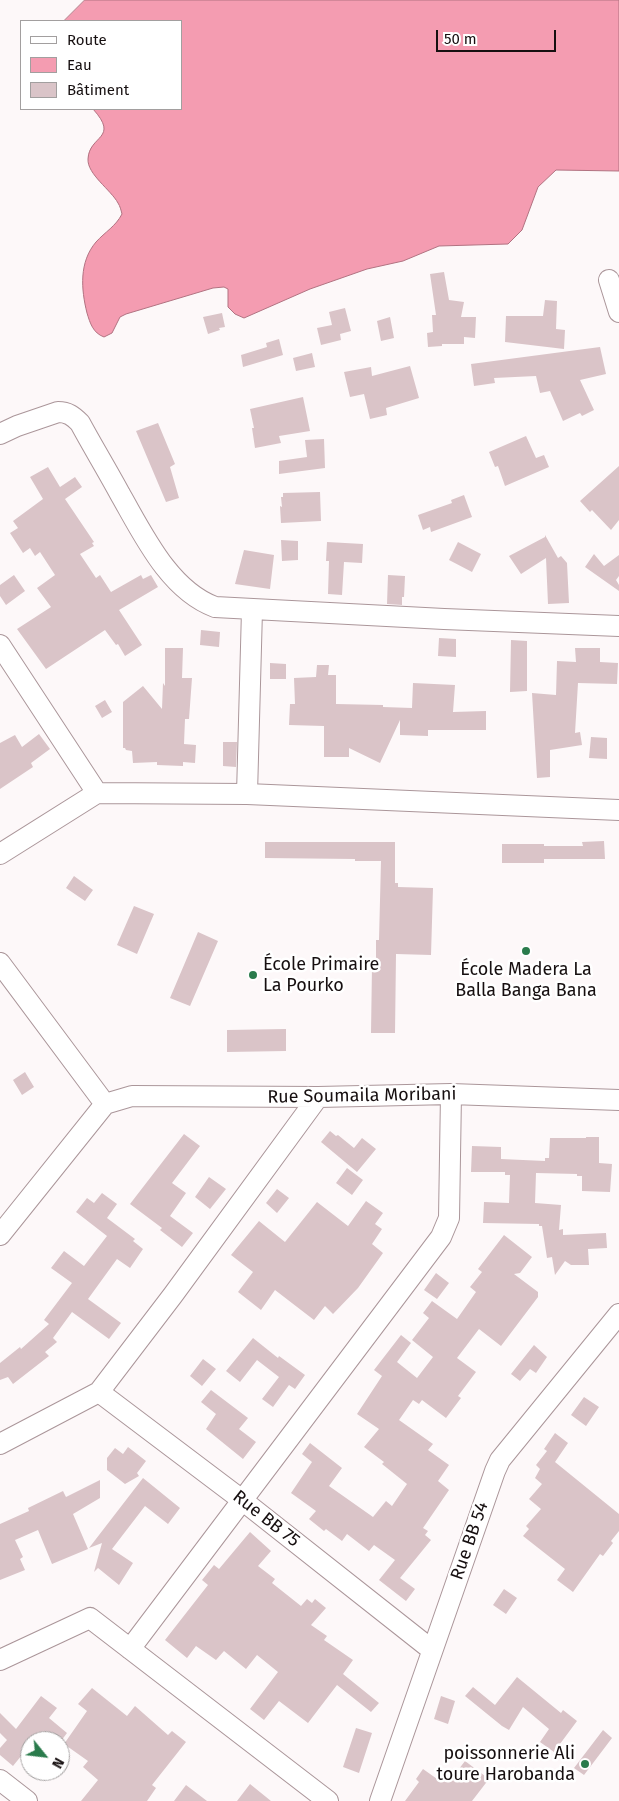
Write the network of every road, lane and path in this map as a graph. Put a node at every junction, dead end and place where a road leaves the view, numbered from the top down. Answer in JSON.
{"nodes":[{"id":1,"x":609,"y":280,"type":"dead end"},
{"id":2,"x":619,"y":312,"type":"edge"},
{"id":3,"x":0,"y":434,"type":"edge"},
{"id":4,"x":252,"y":610,"type":"junction"},
{"id":5,"x":619,"y":626,"type":"edge"},
{"id":6,"x":0,"y":644,"type":"edge"},
{"id":7,"x":97,"y":792,"type":"junction"},
{"id":8,"x":247,"y":794,"type":"junction"},
{"id":9,"x":619,"y":810,"type":"edge"},
{"id":10,"x":0,"y":854,"type":"edge"},
{"id":11,"x":0,"y":963,"type":"edge"},
{"id":12,"x":451,"y":1094,"type":"junction"},
{"id":13,"x":318,"y":1097,"type":"junction"},
{"id":14,"x":619,"y":1100,"type":"edge"},
{"id":15,"x":105,"y":1104,"type":"junction"},
{"id":16,"x":0,"y":1234,"type":"edge"},
{"id":17,"x":619,"y":1314,"type":"edge"},
{"id":18,"x":99,"y":1392,"type":"junction"},
{"id":19,"x":0,"y":1444,"type":"edge"},
{"id":20,"x":242,"y":1500,"type":"junction"},
{"id":21,"x":130,"y":1649,"type":"junction"},
{"id":22,"x":432,"y":1650,"type":"junction"},
{"id":23,"x":0,"y":1660,"type":"edge"},
{"id":24,"x":0,"y":1780,"type":"edge"},
{"id":25,"x":27,"y":1801,"type":"edge"},
{"id":26,"x":328,"y":1801,"type":"edge"},
{"id":27,"x":380,"y":1801,"type":"edge"}],
"edges":[{"from":1,"to":2,"type":"street"},
{"from":3,"to":4,"type":"street"},
{"from":4,"to":5,"type":"street"},
{"from":4,"to":8,"type":"street"},
{"from":6,"to":7,"type":"street"},
{"from":7,"to":8,"type":"street"},
{"from":7,"to":10,"type":"street"},
{"from":8,"to":9,"type":"street"},
{"from":11,"to":15,"type":"street"},
{"from":12,"to":13,"type":"street","name":"Rue Soumaila Moribani"},
{"from":12,"to":14,"type":"street","name":"Rue Soumaila Moribani"},
{"from":12,"to":20,"type":"street"},
{"from":13,"to":15,"type":"street","name":"Rue Soumaila Moribani"},
{"from":13,"to":18,"type":"street"},
{"from":15,"to":16,"type":"street"},
{"from":17,"to":22,"type":"street","name":"Rue BB 54"},
{"from":18,"to":19,"type":"street"},
{"from":18,"to":20,"type":"street","name":"Rue BB 75"},
{"from":20,"to":21,"type":"street"},
{"from":20,"to":22,"type":"street","name":"Rue BB 75"},
{"from":21,"to":23,"type":"street"},
{"from":21,"to":26,"type":"street"},
{"from":22,"to":27,"type":"street","name":"Rue BB 54"},
{"from":24,"to":25,"type":"street"}]}
